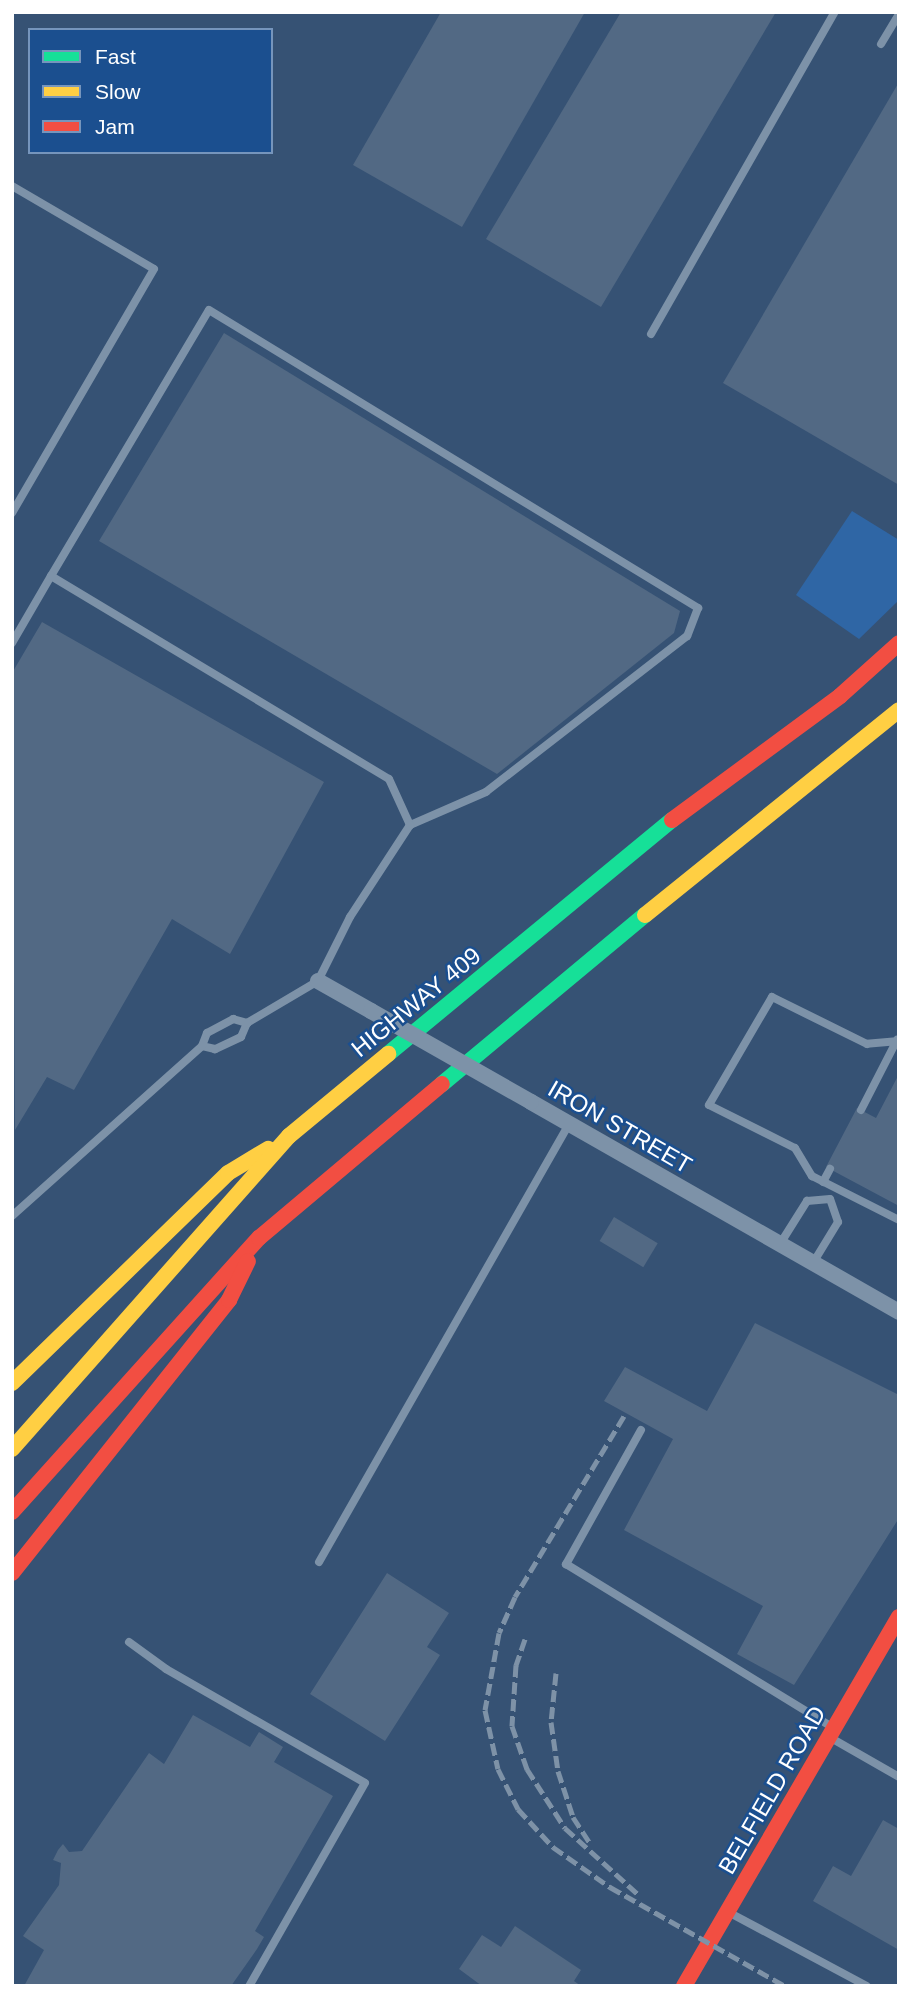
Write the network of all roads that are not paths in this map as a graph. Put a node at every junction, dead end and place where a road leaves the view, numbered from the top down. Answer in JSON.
{"nodes":[{"id":1,"x":835,"y":12,"type":"edge"},
{"id":2,"x":899,"y":14,"type":"edge"},
{"id":3,"x":881,"y":44,"type":"dead end"},
{"id":4,"x":12,"y":186,"type":"edge"},
{"id":5,"x":651,"y":334,"type":"dead end"},
{"id":6,"x":12,"y":513,"type":"edge"},
{"id":7,"x":51,"y":576,"type":"junction"},
{"id":8,"x":12,"y":643,"type":"edge"},
{"id":9,"x":899,"y":643,"type":"edge"},
{"id":10,"x":899,"y":710,"type":"edge"},
{"id":11,"x":410,"y":825,"type":"junction"},
{"id":12,"x":318,"y":981,"type":"junction"},
{"id":13,"x":247,"y":1023,"type":"junction"},
{"id":14,"x":898,"y":1041,"type":"edge"},
{"id":15,"x":202,"y":1046,"type":"junction"},
{"id":16,"x":861,"y":1110,"type":"dead end"},
{"id":17,"x":569,"y":1124,"type":"junction"},
{"id":18,"x":289,"y":1136,"type":"junction"},
{"id":19,"x":830,"y":1169,"type":"dead end"},
{"id":20,"x":823,"y":1182,"type":"junction"},
{"id":21,"x":837,"y":1189,"type":"junction"},
{"id":22,"x":830,"y":1199,"type":"junction"},
{"id":23,"x":12,"y":1216,"type":"edge"},
{"id":24,"x":899,"y":1220,"type":"edge"},
{"id":25,"x":259,"y":1238,"type":"junction"},
{"id":26,"x":780,"y":1245,"type":"junction"},
{"id":27,"x":813,"y":1263,"type":"junction"},
{"id":28,"x":899,"y":1312,"type":"edge"},
{"id":29,"x":12,"y":1383,"type":"edge"},
{"id":30,"x":641,"y":1430,"type":"dead end"},
{"id":31,"x":12,"y":1449,"type":"edge"},
{"id":32,"x":12,"y":1512,"type":"edge"},
{"id":33,"x":319,"y":1562,"type":"dead end"},
{"id":34,"x":12,"y":1573,"type":"edge"},
{"id":35,"x":899,"y":1617,"type":"edge"},
{"id":36,"x":129,"y":1642,"type":"dead end"},
{"id":37,"x":831,"y":1733,"type":"junction"},
{"id":38,"x":899,"y":1777,"type":"edge"},
{"id":39,"x":728,"y":1911,"type":"junction"},
{"id":40,"x":691,"y":1983,"type":"edge"},
{"id":41,"x":249,"y":1986,"type":"edge"},
{"id":42,"x":867,"y":1986,"type":"edge"}],
"edges":[{"from":1,"to":5,"type":"lane"},
{"from":2,"to":3,"type":"lane"},
{"from":4,"to":6,"type":"lane"},
{"from":7,"to":8,"type":"lane"},
{"from":7,"to":11,"type":"lane"},
{"from":7,"to":11,"type":"lane"},
{"from":9,"to":18,"type":"main road","name":"HIGHWAY 409"},
{"from":10,"to":25,"type":"main road"},
{"from":11,"to":12,"type":"lane"},
{"from":12,"to":13,"type":"lane"},
{"from":12,"to":17,"type":"street","name":"IRON STREET","bridge":true},
{"from":13,"to":15,"type":"lane"},
{"from":13,"to":15,"type":"lane"},
{"from":14,"to":16,"type":"lane"},
{"from":14,"to":20,"type":"lane"},
{"from":15,"to":23,"type":"lane"},
{"from":17,"to":26,"type":"street","name":"IRON STREET"},
{"from":17,"to":33,"type":"lane"},
{"from":18,"to":29,"type":"main road"},
{"from":18,"to":31,"type":"main road","name":"HIGHWAY 409"},
{"from":19,"to":20,"type":"lane"},
{"from":20,"to":21,"type":"lane"},
{"from":21,"to":22,"type":"lane"},
{"from":21,"to":24,"type":"lane"},
{"from":22,"to":26,"type":"lane"},
{"from":22,"to":27,"type":"lane"},
{"from":25,"to":32,"type":"main road"},
{"from":25,"to":34,"type":"main road"},
{"from":26,"to":27,"type":"street","name":"IRON STREET"},
{"from":27,"to":28,"type":"street","name":"IRON STREET"},
{"from":30,"to":37,"type":"lane"},
{"from":35,"to":37,"type":"main road","name":"BELFIELD ROAD"},
{"from":36,"to":41,"type":"lane"},
{"from":37,"to":38,"type":"lane"},
{"from":37,"to":39,"type":"main road","name":"BELFIELD ROAD"},
{"from":39,"to":40,"type":"main road","name":"BELFIELD ROAD"},
{"from":39,"to":42,"type":"lane"}]}
